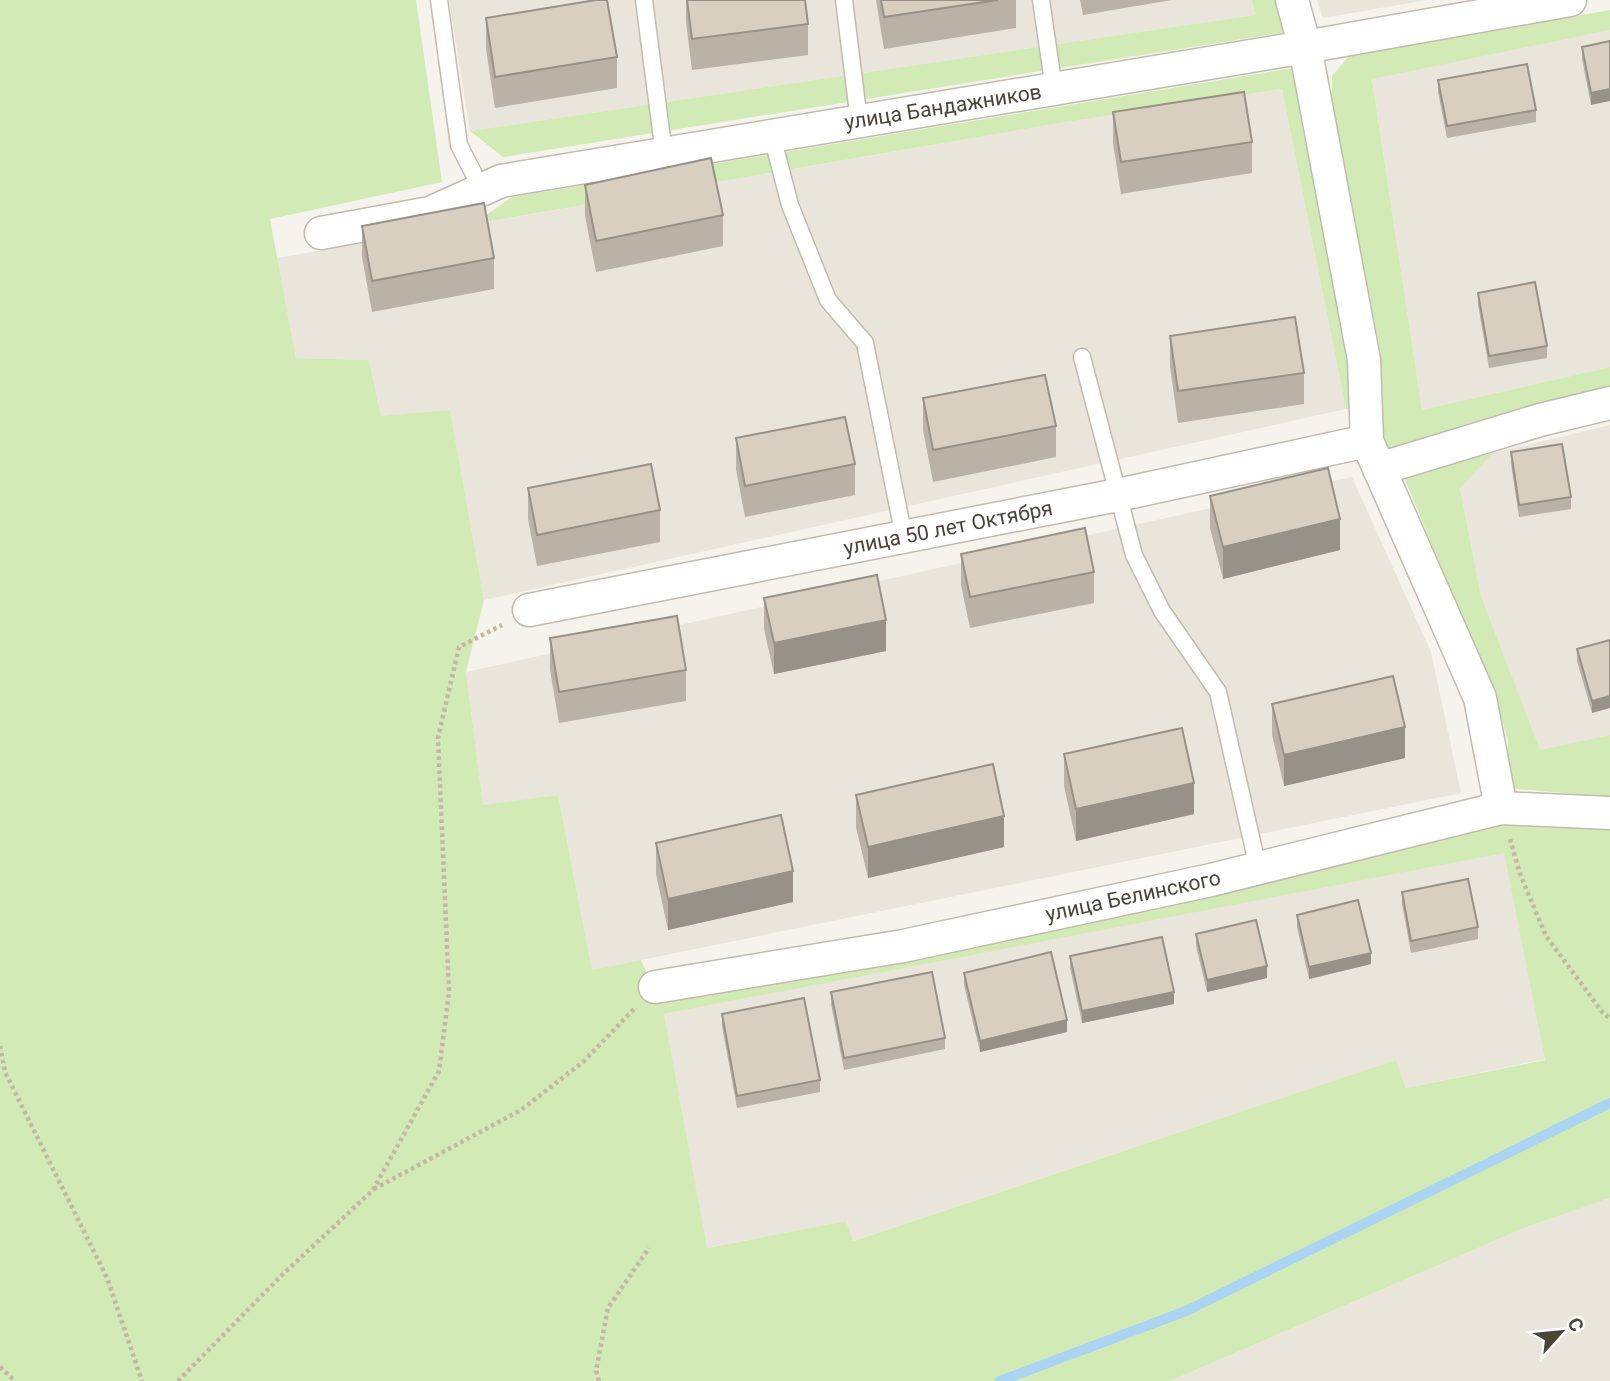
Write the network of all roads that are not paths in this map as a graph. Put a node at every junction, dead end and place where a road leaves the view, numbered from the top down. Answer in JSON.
{"nodes":[{"id":1,"x":439,"y":0,"type":"edge"},
{"id":2,"x":644,"y":0,"type":"edge"},
{"id":3,"x":844,"y":0,"type":"edge"},
{"id":4,"x":1041,"y":0,"type":"edge"},
{"id":5,"x":1292,"y":0,"type":"edge"},
{"id":6,"x":1570,"y":0,"type":"edge"},
{"id":7,"x":1500,"y":6,"type":"edge"},
{"id":8,"x":1305,"y":47,"type":"junction"},
{"id":9,"x":1054,"y":89,"type":"junction"},
{"id":10,"x":859,"y":121,"type":"junction"},
{"id":11,"x":772,"y":136,"type":"junction"},
{"id":12,"x":664,"y":154,"type":"junction"},
{"id":13,"x":482,"y":190,"type":"junction"},
{"id":14,"x":321,"y":233,"type":"dead end"},
{"id":15,"x":1082,"y":357,"type":"dead end"},
{"id":16,"x":1610,"y":403,"type":"edge"},
{"id":17,"x":1373,"y":455,"type":"junction"},
{"id":18,"x":1118,"y":495,"type":"junction"},
{"id":19,"x":904,"y":537,"type":"junction"},
{"id":20,"x":529,"y":610,"type":"road end"},
{"id":21,"x":1501,"y":808,"type":"junction"},
{"id":22,"x":1610,"y":813,"type":"edge"},
{"id":23,"x":1258,"y":868,"type":"junction"},
{"id":24,"x":655,"y":987,"type":"road end"}],
"edges":[{"from":1,"to":13,"type":"lane"},
{"from":2,"to":12,"type":"lane"},
{"from":3,"to":10,"type":"lane"},
{"from":4,"to":9,"type":"lane"},
{"from":5,"to":8,"type":"street"},
{"from":6,"to":7,"type":"street","name":"улица Бандажников"},
{"from":7,"to":8,"type":"street","name":"улица Бандажников"},
{"from":8,"to":9,"type":"street","name":"улица Бандажников"},
{"from":8,"to":17,"type":"street"},
{"from":9,"to":10,"type":"street","name":"улица Бандажников"},
{"from":10,"to":11,"type":"street","name":"улица Бандажников"},
{"from":11,"to":12,"type":"street","name":"улица Бандажников"},
{"from":11,"to":19,"type":"lane"},
{"from":12,"to":13,"type":"street","name":"улица Бандажников"},
{"from":13,"to":14,"type":"street","name":"улица Бандажников"},
{"from":15,"to":18,"type":"lane"},
{"from":16,"to":17,"type":"street","name":"улица 50 лет Октября"},
{"from":17,"to":18,"type":"street","name":"улица 50 лет Октября"},
{"from":17,"to":21,"type":"street"},
{"from":18,"to":19,"type":"street","name":"улица 50 лет Октября"},
{"from":18,"to":23,"type":"lane"},
{"from":19,"to":20,"type":"street","name":"улица 50 лет Октября"},
{"from":21,"to":22,"type":"street","name":"улица Белинского"},
{"from":21,"to":23,"type":"street","name":"улица Белинского"},
{"from":23,"to":24,"type":"street","name":"улица Белинского"}]}
